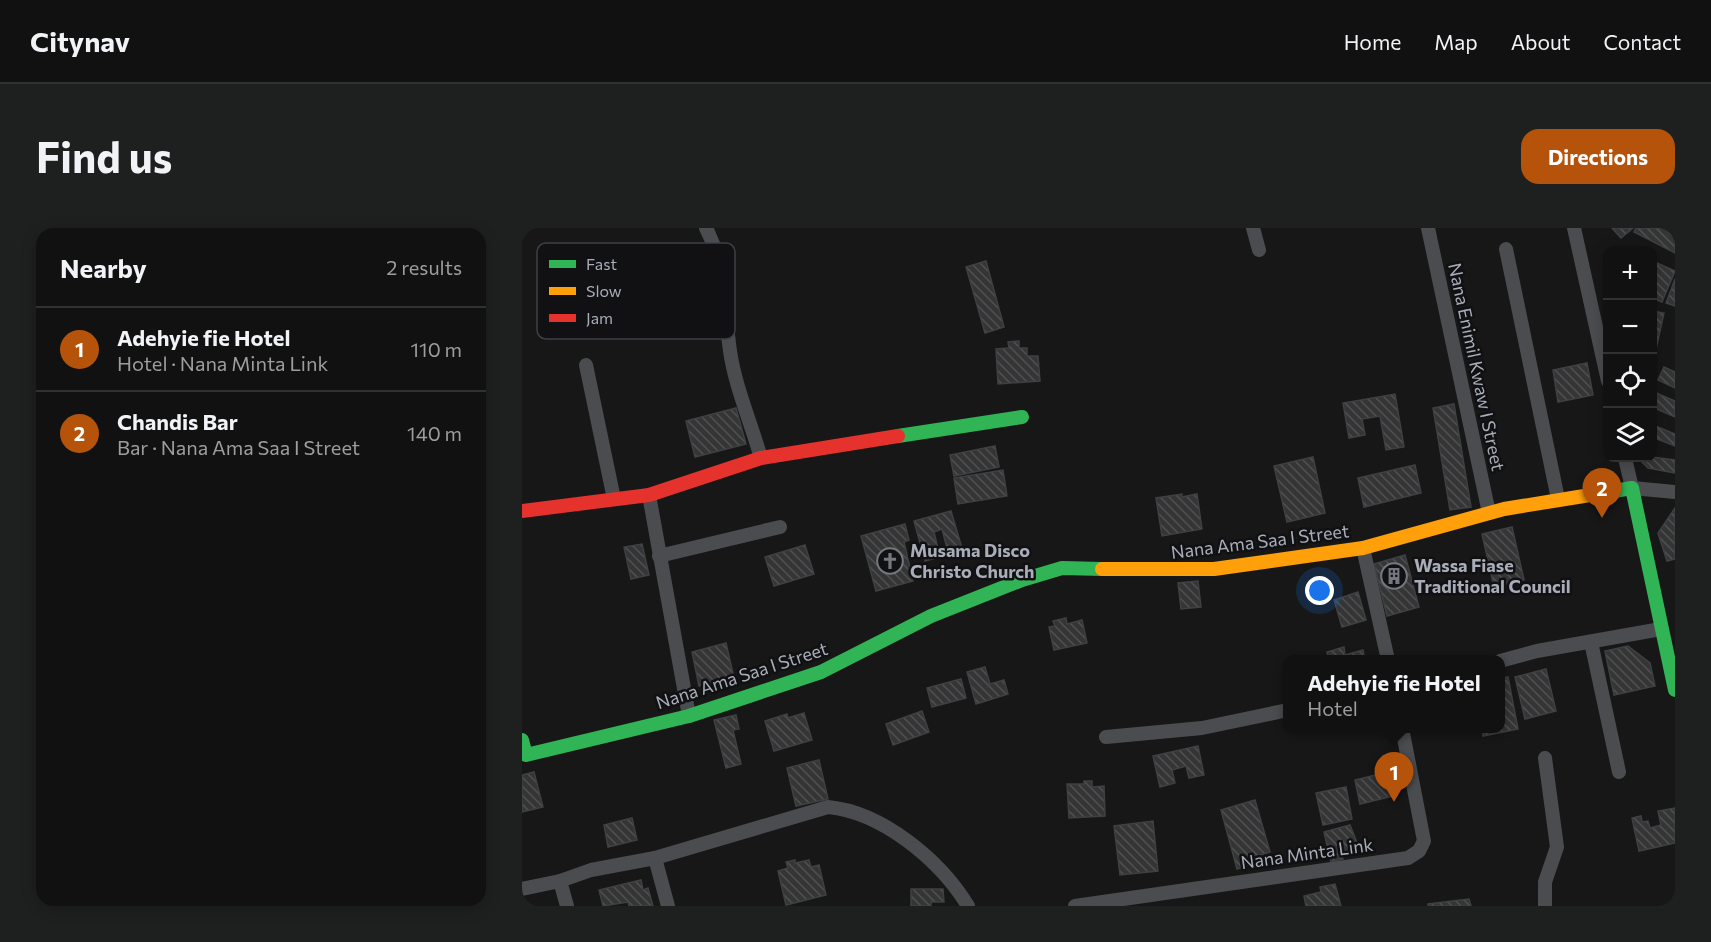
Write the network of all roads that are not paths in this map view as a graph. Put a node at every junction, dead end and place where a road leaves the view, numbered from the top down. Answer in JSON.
{"nodes":[{"id":1,"x":706,"y":228,"type":"edge"},
{"id":2,"x":1253,"y":228,"type":"edge"},
{"id":3,"x":1428,"y":228,"type":"edge"},
{"id":4,"x":1575,"y":231,"type":"edge"},
{"id":5,"x":714,"y":243,"type":"edge"},
{"id":6,"x":1506,"y":249,"type":"dead end"},
{"id":7,"x":1259,"y":250,"type":"dead end"},
{"id":8,"x":729,"y":339,"type":"edge"},
{"id":9,"x":1603,"y":358,"type":"edge"},
{"id":10,"x":586,"y":365,"type":"dead end"},
{"id":11,"x":1022,"y":417,"type":"dead end"},
{"id":12,"x":761,"y":458,"type":"junction"},
{"id":13,"x":1626,"y":462,"type":"edge"},
{"id":14,"x":1632,"y":488,"type":"junction"},
{"id":15,"x":1675,"y":492,"type":"edge"},
{"id":16,"x":650,"y":495,"type":"junction"},
{"id":17,"x":614,"y":499,"type":"junction"},
{"id":18,"x":1558,"y":499,"type":"junction"},
{"id":19,"x":522,"y":511,"type":"edge"},
{"id":20,"x":1489,"y":513,"type":"junction"},
{"id":21,"x":780,"y":527,"type":"dead end"},
{"id":22,"x":1363,"y":548,"type":"junction"},
{"id":23,"x":658,"y":556,"type":"junction"},
{"id":24,"x":1661,"y":629,"type":"junction"},
{"id":25,"x":1591,"y":642,"type":"junction"},
{"id":26,"x":1387,"y":655,"type":"edge"},
{"id":27,"x":1505,"y":660,"type":"edge"},
{"id":28,"x":1675,"y":690,"type":"edge"},
{"id":29,"x":1283,"y":711,"type":"edge"},
{"id":30,"x":689,"y":716,"type":"junction"},
{"id":31,"x":1403,"y":733,"type":"edge"},
{"id":32,"x":1106,"y":737,"type":"dead end"},
{"id":33,"x":522,"y":740,"type":"edge"},
{"id":34,"x":524,"y":755,"type":"edge"},
{"id":35,"x":1545,"y":758,"type":"dead end"},
{"id":36,"x":1619,"y":772,"type":"dead end"},
{"id":37,"x":655,"y":858,"type":"junction"},
{"id":38,"x":560,"y":881,"type":"junction"},
{"id":39,"x":522,"y":889,"type":"edge"},
{"id":40,"x":567,"y":906,"type":"edge"},
{"id":41,"x":668,"y":906,"type":"edge"},
{"id":42,"x":968,"y":906,"type":"edge"},
{"id":43,"x":1075,"y":906,"type":"edge"},
{"id":44,"x":1545,"y":906,"type":"edge"}],
"edges":[{"from":1,"to":5,"type":"street"},
{"from":2,"to":7,"type":"street"},
{"from":3,"to":20,"type":"street","name":"Nana Enimil Kwaw I Street"},
{"from":4,"to":9,"type":"street"},
{"from":6,"to":18,"type":"street"},
{"from":8,"to":12,"type":"street"},
{"from":10,"to":17,"type":"street"},
{"from":11,"to":12,"type":"street"},
{"from":12,"to":16,"type":"street"},
{"from":13,"to":14,"type":"street"},
{"from":14,"to":15,"type":"street"},
{"from":14,"to":18,"type":"street","name":"Nana Ama Saa I Street"},
{"from":14,"to":24,"type":"street"},
{"from":16,"to":17,"type":"street"},
{"from":16,"to":23,"type":"street"},
{"from":17,"to":19,"type":"street"},
{"from":18,"to":20,"type":"street","name":"Nana Ama Saa I Street"},
{"from":20,"to":22,"type":"street","name":"Nana Ama Saa I Street"},
{"from":21,"to":23,"type":"street"},
{"from":22,"to":26,"type":"street"},
{"from":22,"to":30,"type":"street","name":"Nana Ama Saa I Street"},
{"from":23,"to":30,"type":"street"},
{"from":24,"to":25,"type":"street"},
{"from":24,"to":28,"type":"street"},
{"from":25,"to":27,"type":"street"},
{"from":25,"to":36,"type":"street"},
{"from":29,"to":32,"type":"street"},
{"from":30,"to":34,"type":"street","name":"Nana Ama Saa I Street"},
{"from":31,"to":43,"type":"street","name":"Nana Minta Link"},
{"from":33,"to":34,"type":"street"},
{"from":35,"to":44,"type":"street"},
{"from":37,"to":38,"type":"street"},
{"from":37,"to":41,"type":"street"},
{"from":37,"to":42,"type":"street"},
{"from":38,"to":39,"type":"street"},
{"from":38,"to":40,"type":"street"}]}
